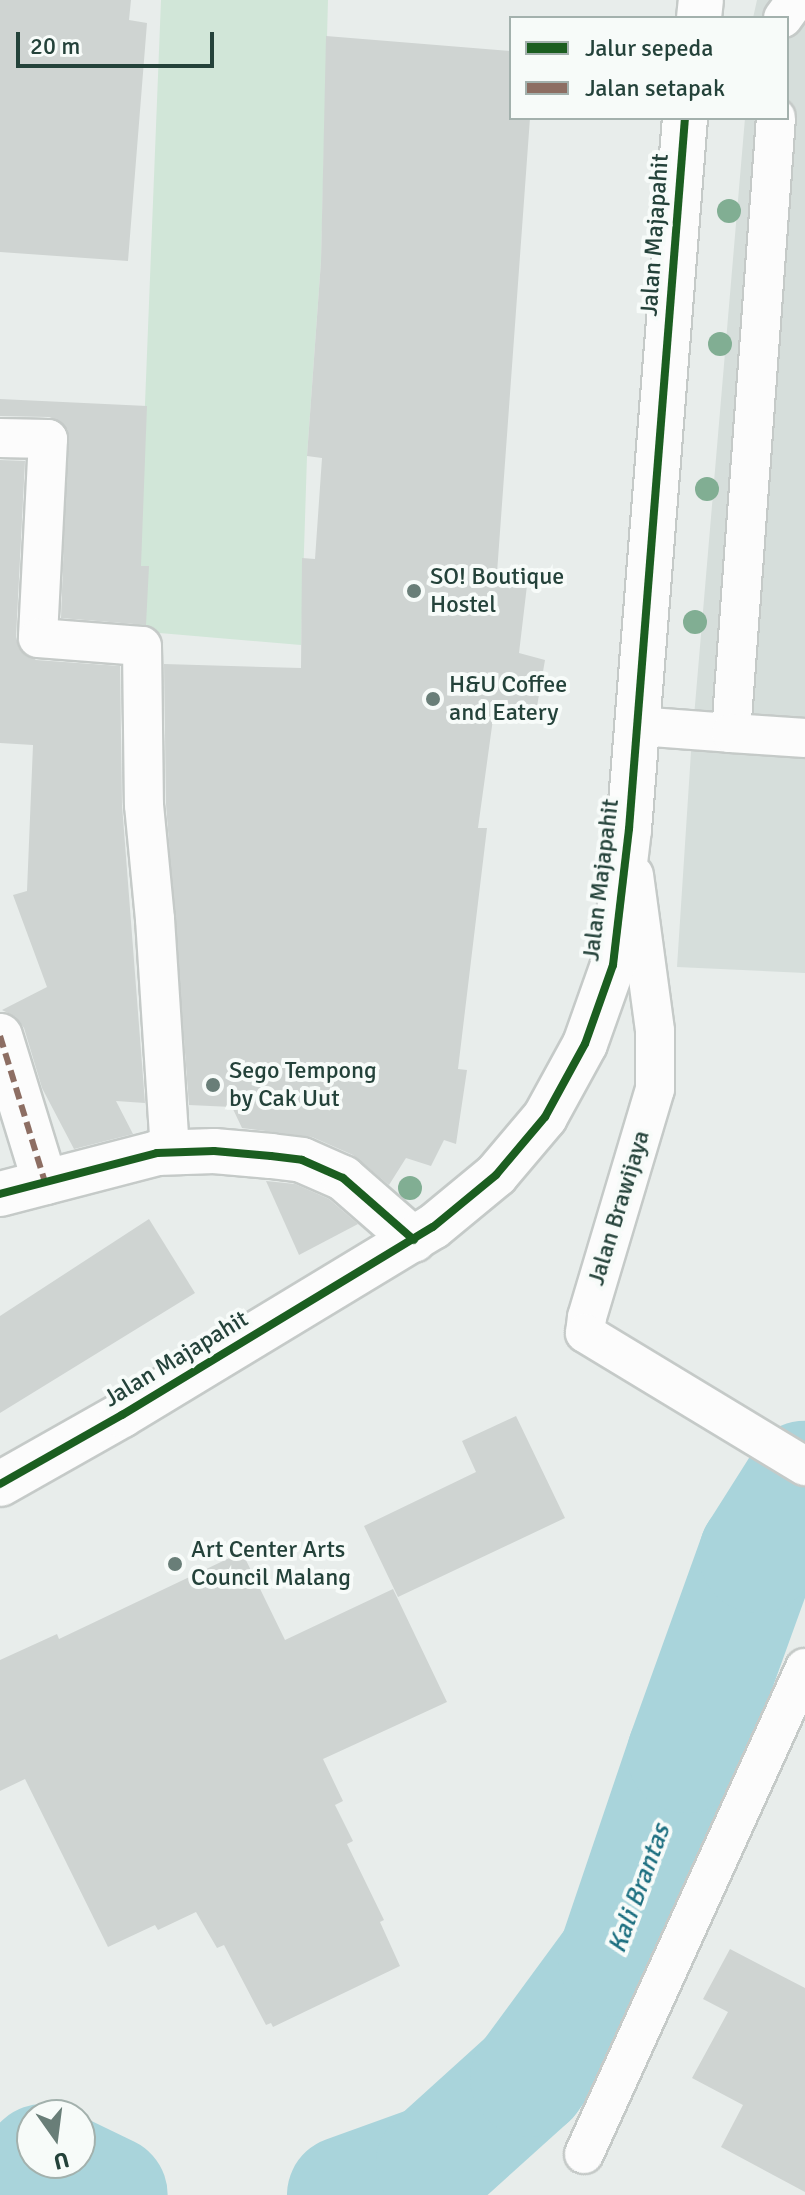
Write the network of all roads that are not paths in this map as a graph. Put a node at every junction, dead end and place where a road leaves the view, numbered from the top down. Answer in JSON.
{"nodes":[{"id":1,"x":685,"y":120,"type":"edge"},
{"id":2,"x":776,"y":120,"type":"edge"},
{"id":3,"x":0,"y":438,"type":"edge"},
{"id":4,"x":638,"y":726,"type":"junction"},
{"id":5,"x":731,"y":733,"type":"junction"},
{"id":6,"x":805,"y":738,"type":"edge"},
{"id":7,"x":629,"y":829,"type":"junction"},
{"id":8,"x":3,"y":1053,"type":"edge"},
{"id":9,"x":170,"y":1153,"type":"junction"},
{"id":10,"x":45,"y":1182,"type":"junction"},
{"id":11,"x":0,"y":1194,"type":"edge"},
{"id":12,"x":414,"y":1240,"type":"junction"},
{"id":13,"x":805,"y":1466,"type":"edge"},
{"id":14,"x":0,"y":1484,"type":"edge"},
{"id":15,"x":805,"y":1668,"type":"edge"},
{"id":16,"x":584,"y":2154,"type":"dead end"}],
"edges":[{"from":1,"to":4,"type":"street","name":"Jalan Majapahit"},
{"from":2,"to":5,"type":"lane"},
{"from":3,"to":9,"type":"lane"},
{"from":4,"to":5,"type":"lane"},
{"from":4,"to":7,"type":"street","name":"Jalan Majapahit"},
{"from":5,"to":6,"type":"lane"},
{"from":7,"to":12,"type":"street","name":"Jalan Majapahit"},
{"from":7,"to":13,"type":"lane","name":"Jalan Brawijaya"},
{"from":8,"to":10,"type":"street"},
{"from":9,"to":10,"type":"street"},
{"from":9,"to":12,"type":"street"},
{"from":10,"to":11,"type":"street"},
{"from":12,"to":14,"type":"street","name":"Jalan Majapahit"},
{"from":15,"to":16,"type":"lane"}]}
